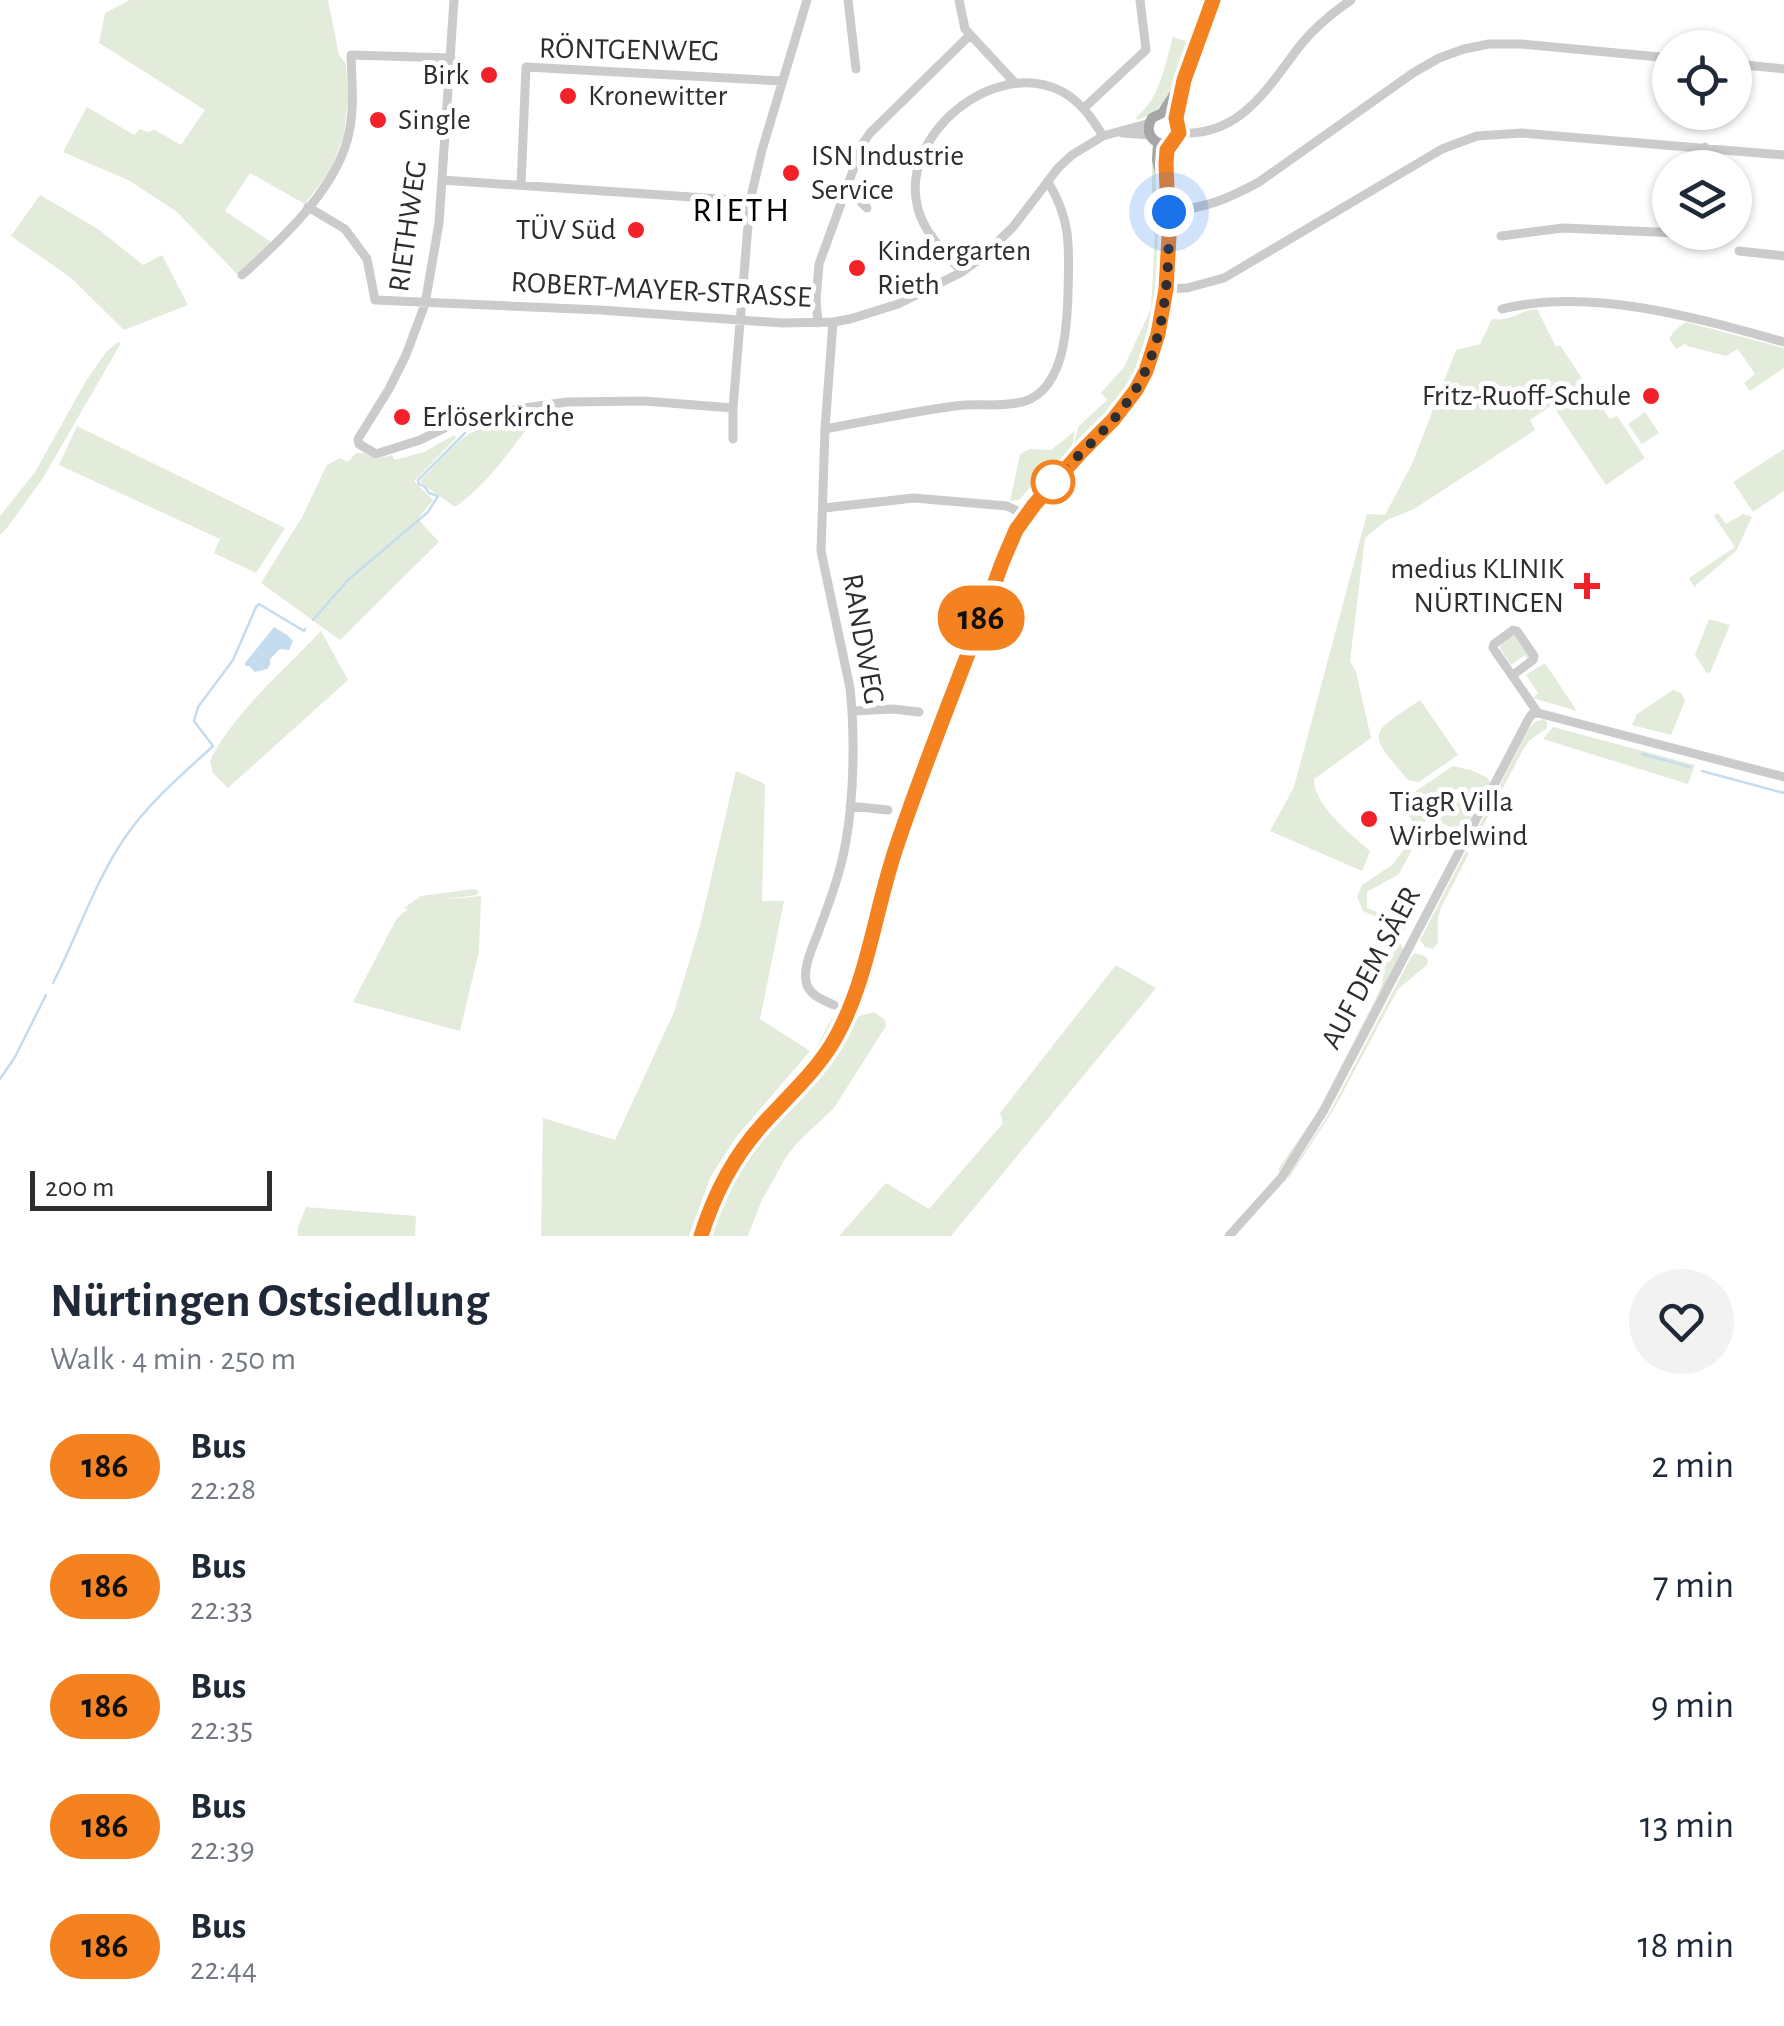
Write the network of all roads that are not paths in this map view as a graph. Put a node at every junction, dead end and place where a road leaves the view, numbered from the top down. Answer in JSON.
{"nodes":[{"id":1,"x":454,"y":0,"type":"edge"},
{"id":2,"x":808,"y":0,"type":"edge"},
{"id":3,"x":848,"y":0,"type":"edge"},
{"id":4,"x":959,"y":0,"type":"edge"},
{"id":5,"x":1140,"y":0,"type":"edge"},
{"id":6,"x":1213,"y":0,"type":"edge"},
{"id":7,"x":1351,"y":0,"type":"edge"},
{"id":8,"x":970,"y":36,"type":"junction"},
{"id":9,"x":1652,"y":56,"type":"edge"},
{"id":10,"x":451,"y":58,"type":"junction"},
{"id":11,"x":1752,"y":66,"type":"edge"},
{"id":12,"x":856,"y":69,"type":"dead end"},
{"id":13,"x":1784,"y":69,"type":"edge"},
{"id":14,"x":782,"y":80,"type":"junction"},
{"id":15,"x":1184,"y":80,"type":"junction"},
{"id":16,"x":1015,"y":83,"type":"junction"},
{"id":17,"x":1084,"y":108,"type":"junction"},
{"id":18,"x":1162,"y":114,"type":"junction"},
{"id":19,"x":1176,"y":118,"type":"junction"},
{"id":20,"x":1179,"y":133,"type":"junction"},
{"id":21,"x":1152,"y":134,"type":"junction"},
{"id":22,"x":1103,"y":136,"type":"junction"},
{"id":23,"x":1170,"y":143,"type":"junction"},
{"id":24,"x":1705,"y":147,"type":"junction"},
{"id":25,"x":1705,"y":150,"type":"edge"},
{"id":26,"x":1784,"y":156,"type":"edge"},
{"id":27,"x":442,"y":180,"type":"junction"},
{"id":28,"x":1048,"y":182,"type":"junction"},
{"id":29,"x":520,"y":184,"type":"junction"},
{"id":30,"x":846,"y":187,"type":"junction"},
{"id":31,"x":1166,"y":195,"type":"junction"},
{"id":32,"x":750,"y":201,"type":"junction"},
{"id":33,"x":308,"y":206,"type":"junction"},
{"id":34,"x":866,"y":208,"type":"dead end"},
{"id":35,"x":1169,"y":212,"type":"junction"},
{"id":36,"x":1652,"y":231,"type":"edge"},
{"id":37,"x":1501,"y":236,"type":"dead end"},
{"id":38,"x":1739,"y":252,"type":"dead end"},
{"id":39,"x":1784,"y":256,"type":"edge"},
{"id":40,"x":962,"y":272,"type":"junction"},
{"id":41,"x":242,"y":275,"type":"dead end"},
{"id":42,"x":1166,"y":289,"type":"junction"},
{"id":43,"x":425,"y":304,"type":"junction"},
{"id":44,"x":1502,"y":309,"type":"dead end"},
{"id":45,"x":741,"y":321,"type":"junction"},
{"id":46,"x":818,"y":322,"type":"junction"},
{"id":47,"x":833,"y":322,"type":"junction"},
{"id":48,"x":1784,"y":342,"type":"edge"},
{"id":49,"x":732,"y":408,"type":"junction"},
{"id":50,"x":825,"y":428,"type":"junction"},
{"id":51,"x":733,"y":439,"type":"dead end"},
{"id":52,"x":824,"y":508,"type":"junction"},
{"id":53,"x":1026,"y":516,"type":"junction"},
{"id":54,"x":1513,"y":674,"type":"junction"},
{"id":55,"x":852,"y":711,"type":"junction"},
{"id":56,"x":918,"y":712,"type":"dead end"},
{"id":57,"x":1538,"y":713,"type":"junction"},
{"id":58,"x":1784,"y":776,"type":"edge"},
{"id":59,"x":850,"y":806,"type":"junction"},
{"id":60,"x":888,"y":810,"type":"dead end"},
{"id":61,"x":834,"y":1005,"type":"dead end"},
{"id":62,"x":701,"y":1236,"type":"edge"},
{"id":63,"x":1228,"y":1236,"type":"edge"}],
"edges":[{"from":1,"to":10,"type":"street","name":"RIETHWEG"},
{"from":2,"to":14,"type":"street"},
{"from":3,"to":12,"type":"street"},
{"from":4,"to":8,"type":"street"},
{"from":5,"to":17,"type":"street"},
{"from":6,"to":15,"type":"main road"},
{"from":7,"to":20,"type":"street"},
{"from":8,"to":16,"type":"street"},
{"from":8,"to":30,"type":"street"},
{"from":9,"to":35,"type":"street"},
{"from":10,"to":27,"type":"street","name":"RIETHWEG"},
{"from":10,"to":33,"type":"street"},
{"from":11,"to":13,"type":"street"},
{"from":14,"to":29,"type":"street","name":"RÖNTGENWEG"},
{"from":14,"to":32,"type":"street"},
{"from":15,"to":18,"type":"main road"},
{"from":15,"to":19,"type":"main road"},
{"from":16,"to":17,"type":"street"},
{"from":16,"to":40,"type":"street"},
{"from":17,"to":22,"type":"street"},
{"from":18,"to":19,"type":"main road"},
{"from":18,"to":21,"type":"main road"},
{"from":19,"to":20,"type":"main road"},
{"from":20,"to":23,"type":"main road"},
{"from":21,"to":22,"type":"street","name":"ROBERT-MAYER-STRASSE"},
{"from":21,"to":23,"type":"main road"},
{"from":21,"to":31,"type":"main road"},
{"from":22,"to":28,"type":"street","name":"ROBERT-MAYER-STRASSE"},
{"from":23,"to":31,"type":"main road"},
{"from":24,"to":25,"type":"street"},
{"from":24,"to":26,"type":"street"},
{"from":24,"to":42,"type":"street"},
{"from":27,"to":29,"type":"street"},
{"from":27,"to":43,"type":"street","name":"RIETHWEG"},
{"from":28,"to":40,"type":"street","name":"ROBERT-MAYER-STRASSE"},
{"from":28,"to":50,"type":"street"},
{"from":29,"to":32,"type":"street"},
{"from":30,"to":34,"type":"street"},
{"from":30,"to":46,"type":"street"},
{"from":31,"to":35,"type":"main road"},
{"from":32,"to":45,"type":"street"},
{"from":33,"to":41,"type":"street"},
{"from":33,"to":43,"type":"street","name":"ROBERT-MAYER-STRASSE"},
{"from":35,"to":42,"type":"main road"},
{"from":36,"to":37,"type":"street"},
{"from":38,"to":39,"type":"street"},
{"from":40,"to":47,"type":"street","name":"ROBERT-MAYER-STRASSE"},
{"from":42,"to":53,"type":"main road"},
{"from":43,"to":45,"type":"street","name":"ROBERT-MAYER-STRASSE"},
{"from":43,"to":49,"type":"street","name":"RIETHWEG"},
{"from":44,"to":48,"type":"street"},
{"from":45,"to":46,"type":"street","name":"ROBERT-MAYER-STRASSE"},
{"from":45,"to":49,"type":"street"},
{"from":46,"to":47,"type":"street","name":"ROBERT-MAYER-STRASSE"},
{"from":47,"to":50,"type":"street","name":"RANDWEG"},
{"from":49,"to":51,"type":"street"},
{"from":50,"to":52,"type":"street","name":"RANDWEG"},
{"from":52,"to":53,"type":"street"},
{"from":52,"to":55,"type":"street","name":"RANDWEG"},
{"from":53,"to":62,"type":"main road"},
{"from":54,"to":54,"type":"street"},
{"from":54,"to":57,"type":"street"},
{"from":55,"to":56,"type":"street"},
{"from":55,"to":59,"type":"street","name":"RANDWEG"},
{"from":57,"to":58,"type":"street"},
{"from":57,"to":63,"type":"street","name":"AUF DEM SÄER"},
{"from":59,"to":60,"type":"street"},
{"from":59,"to":61,"type":"street","name":"RANDWEG"}]}
